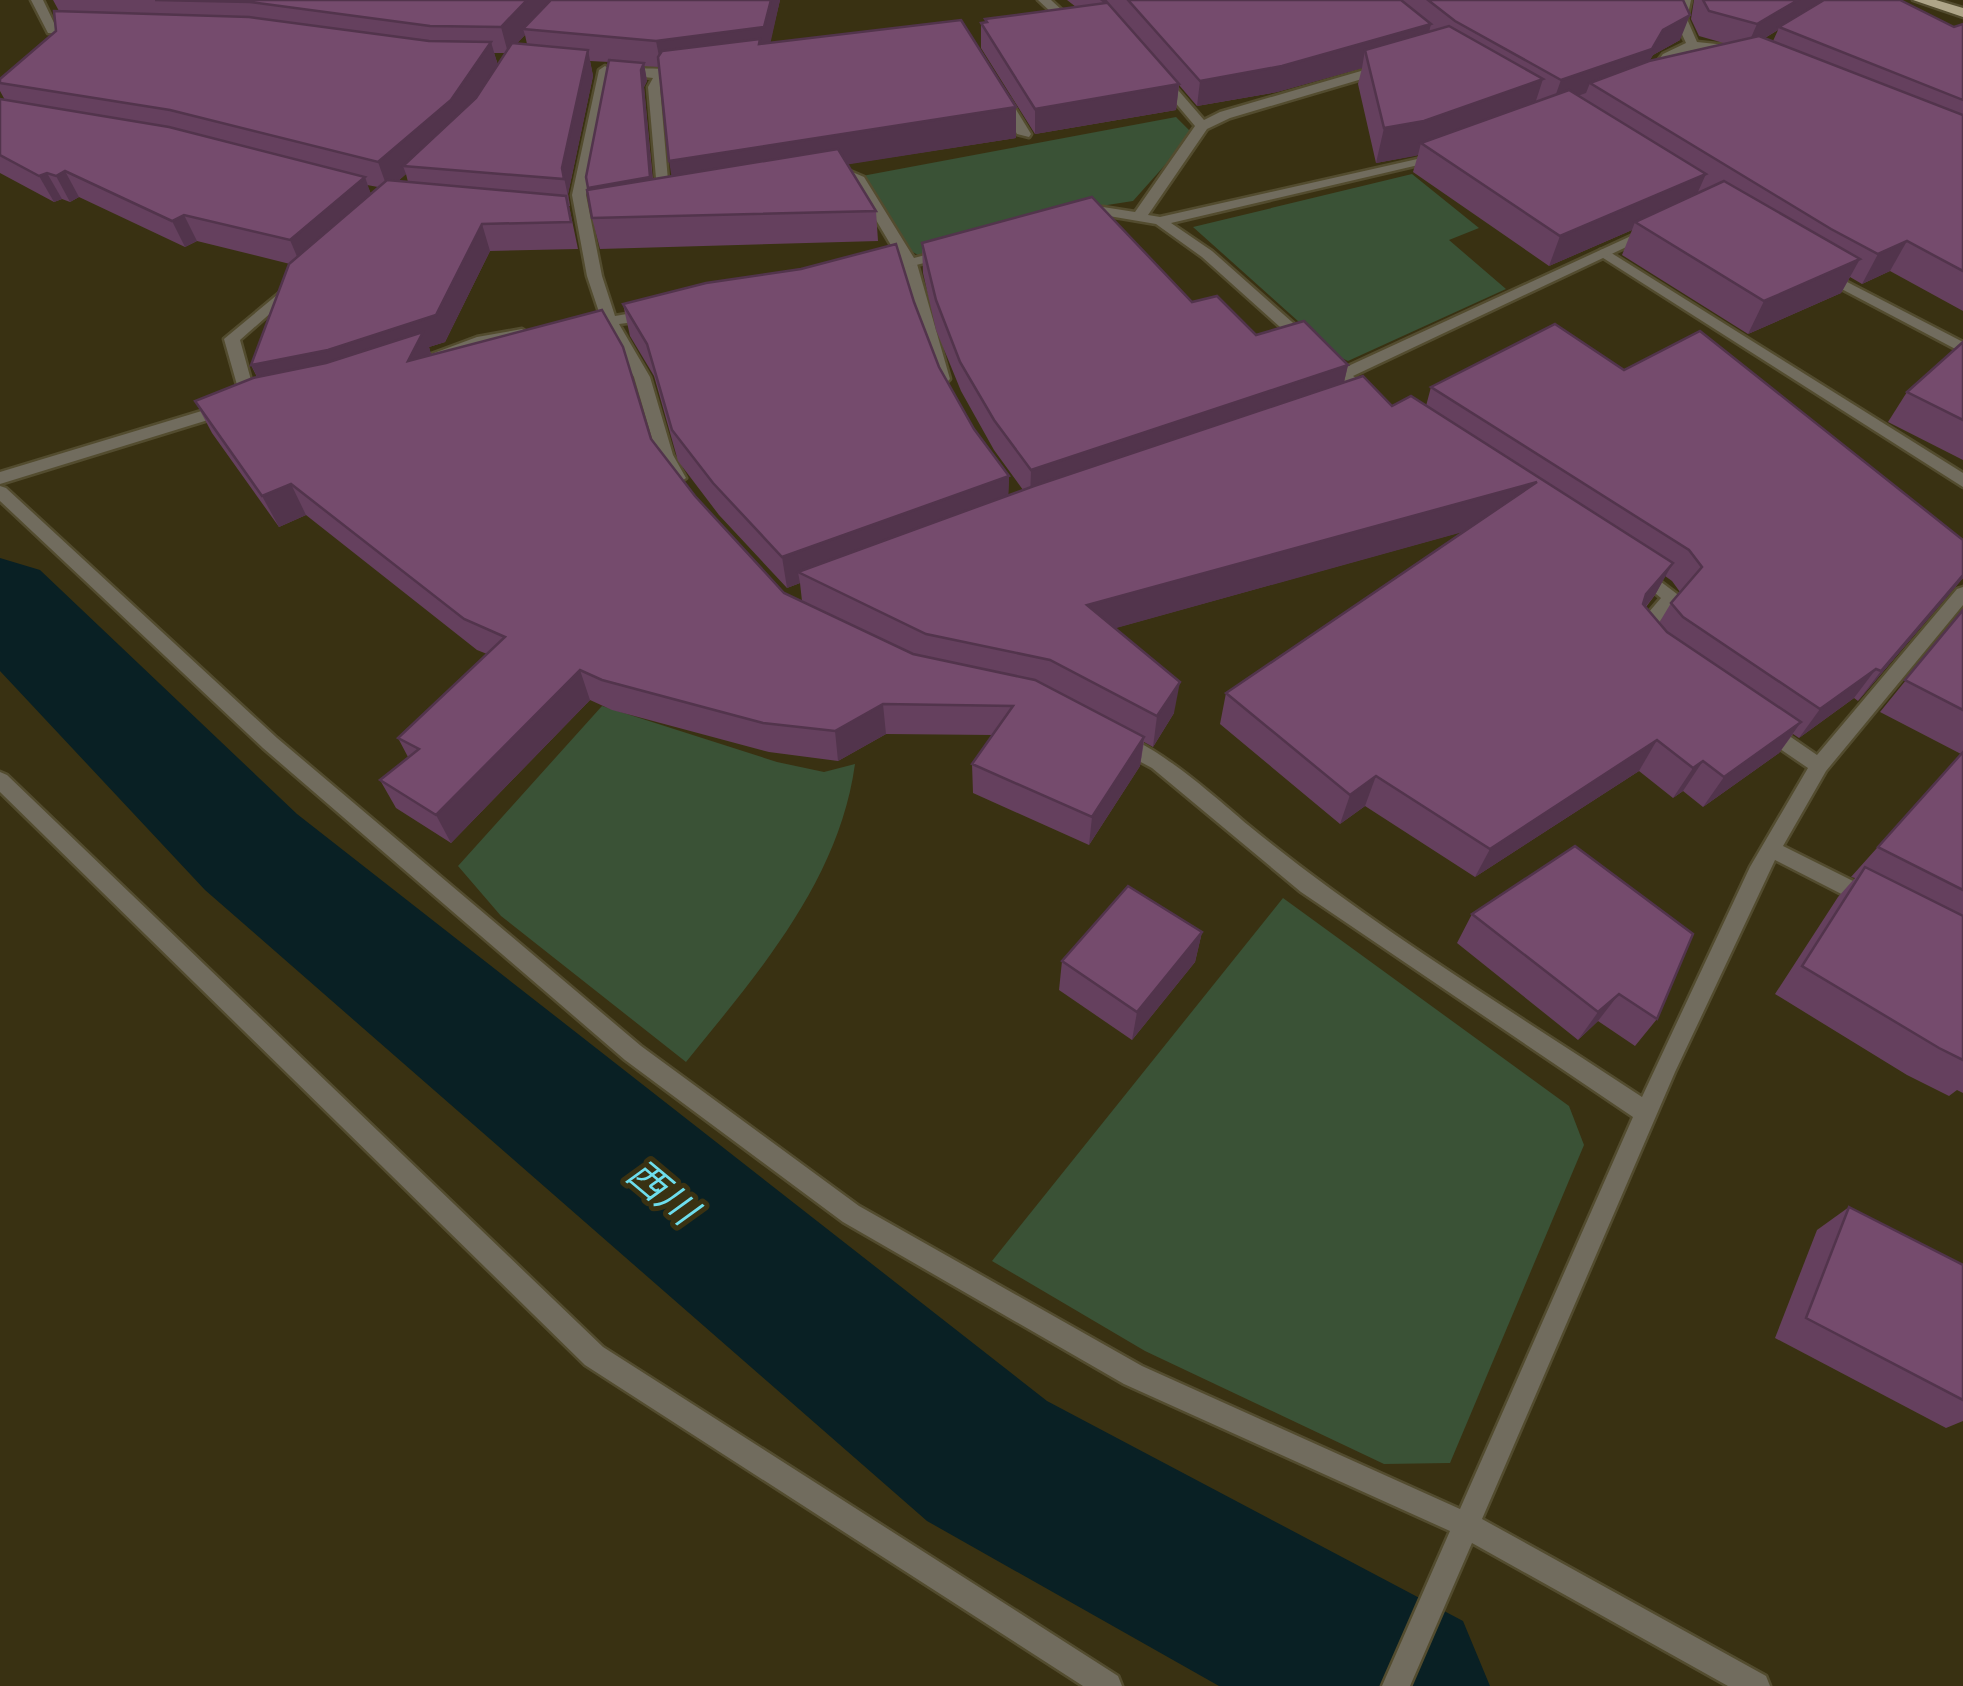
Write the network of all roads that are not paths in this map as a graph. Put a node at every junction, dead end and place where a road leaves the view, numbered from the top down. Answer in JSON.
{"nodes":[{"id":1,"x":37,"y":0,"type":"edge"},
{"id":2,"x":1044,"y":0,"type":"edge"},
{"id":3,"x":1685,"y":0,"type":"edge"},
{"id":4,"x":1920,"y":0,"type":"edge"},
{"id":5,"x":1963,"y":14,"type":"edge"},
{"id":6,"x":1050,"y":24,"type":"edge"},
{"id":7,"x":90,"y":31,"type":"edge"},
{"id":8,"x":1692,"y":44,"type":"junction"},
{"id":9,"x":1406,"y":62,"type":"edge"},
{"id":10,"x":1716,"y":64,"type":"edge"},
{"id":11,"x":586,"y":68,"type":"edge"},
{"id":12,"x":605,"y":70,"type":"junction"},
{"id":13,"x":697,"y":71,"type":"edge"},
{"id":14,"x":1155,"y":72,"type":"edge"},
{"id":15,"x":661,"y":75,"type":"junction"},
{"id":16,"x":1666,"y":76,"type":"edge"},
{"id":17,"x":1650,"y":80,"type":"junction"},
{"id":18,"x":1633,"y":84,"type":"edge"},
{"id":19,"x":994,"y":85,"type":"edge"},
{"id":20,"x":1202,"y":126,"type":"junction"},
{"id":21,"x":1024,"y":134,"type":"dead end"},
{"id":22,"x":1453,"y":151,"type":"edge"},
{"id":23,"x":823,"y":175,"type":"edge"},
{"id":24,"x":685,"y":198,"type":"edge"},
{"id":25,"x":666,"y":201,"type":"junction"},
{"id":26,"x":649,"y":204,"type":"edge"},
{"id":27,"x":599,"y":212,"type":"edge"},
{"id":28,"x":565,"y":213,"type":"edge"},
{"id":29,"x":583,"y":215,"type":"junction"},
{"id":30,"x":1139,"y":217,"type":"junction"},
{"id":31,"x":1072,"y":218,"type":"edge"},
{"id":32,"x":1160,"y":221,"type":"junction"},
{"id":33,"x":1658,"y":229,"type":"edge"},
{"id":34,"x":965,"y":248,"type":"edge"},
{"id":35,"x":1605,"y":253,"type":"junction"},
{"id":36,"x":910,"y":264,"type":"junction"},
{"id":37,"x":1808,"y":265,"type":"edge"},
{"id":38,"x":305,"y":276,"type":"edge"},
{"id":39,"x":857,"y":278,"type":"edge"},
{"id":40,"x":668,"y":312,"type":"edge"},
{"id":41,"x":610,"y":321,"type":"junction"},
{"id":42,"x":574,"y":326,"type":"edge"},
{"id":43,"x":537,"y":332,"type":"edge"},
{"id":44,"x":1963,"y":348,"type":"edge"},
{"id":45,"x":408,"y":364,"type":"edge"},
{"id":46,"x":1342,"y":374,"type":"junction"},
{"id":47,"x":950,"y":396,"type":"edge"},
{"id":48,"x":1384,"y":406,"type":"edge"},
{"id":49,"x":0,"y":478,"type":"edge"},
{"id":50,"x":1963,"y":481,"type":"edge"},
{"id":51,"x":0,"y":492,"type":"edge"},
{"id":52,"x":688,"y":492,"type":"edge"},
{"id":53,"x":1631,"y":566,"type":"edge"},
{"id":54,"x":1963,"y":594,"type":"edge"},
{"id":55,"x":1648,"y":644,"type":"edge"},
{"id":56,"x":1754,"y":722,"type":"edge"},
{"id":57,"x":1108,"y":736,"type":"edge"},
{"id":58,"x":1819,"y":766,"type":"junction"},
{"id":59,"x":0,"y":780,"type":"edge"},
{"id":60,"x":1771,"y":849,"type":"junction"},
{"id":61,"x":1884,"y":907,"type":"edge"},
{"id":62,"x":1647,"y":1114,"type":"junction"},
{"id":63,"x":1466,"y":1525,"type":"junction"},
{"id":64,"x":1108,"y":1686,"type":"edge"},
{"id":65,"x":1396,"y":1686,"type":"edge"},
{"id":66,"x":1756,"y":1686,"type":"edge"}],
"edges":[{"from":1,"to":7,"type":"street"},
{"from":2,"to":6,"type":"street"},
{"from":3,"to":8,"type":"street"},
{"from":4,"to":5,"type":"main road"},
{"from":8,"to":10,"type":"street"},
{"from":8,"to":17,"type":"street"},
{"from":9,"to":20,"type":"street"},
{"from":11,"to":12,"type":"street"},
{"from":12,"to":15,"type":"street"},
{"from":12,"to":29,"type":"street"},
{"from":13,"to":15,"type":"street"},
{"from":14,"to":20,"type":"street"},
{"from":15,"to":25,"type":"street"},
{"from":16,"to":17,"type":"street"},
{"from":17,"to":18,"type":"street"},
{"from":19,"to":21,"type":"street"},
{"from":20,"to":30,"type":"street"},
{"from":22,"to":32,"type":"street"},
{"from":23,"to":36,"type":"street"},
{"from":24,"to":25,"type":"street"},
{"from":25,"to":26,"type":"street"},
{"from":27,"to":29,"type":"street"},
{"from":28,"to":29,"type":"street"},
{"from":29,"to":41,"type":"street"},
{"from":30,"to":31,"type":"street"},
{"from":30,"to":32,"type":"street"},
{"from":32,"to":46,"type":"street"},
{"from":33,"to":35,"type":"street"},
{"from":34,"to":36,"type":"street"},
{"from":35,"to":46,"type":"street"},
{"from":35,"to":50,"type":"street"},
{"from":36,"to":39,"type":"street"},
{"from":36,"to":47,"type":"street"},
{"from":37,"to":44,"type":"street"},
{"from":38,"to":49,"type":"street"},
{"from":40,"to":41,"type":"street"},
{"from":41,"to":42,"type":"street"},
{"from":41,"to":52,"type":"street"},
{"from":43,"to":45,"type":"street"},
{"from":46,"to":48,"type":"street"},
{"from":51,"to":63,"type":"street"},
{"from":53,"to":55,"type":"street"},
{"from":54,"to":58,"type":"street"},
{"from":56,"to":58,"type":"street"},
{"from":57,"to":62,"type":"street"},
{"from":58,"to":60,"type":"street"},
{"from":59,"to":64,"type":"street"},
{"from":60,"to":61,"type":"street"},
{"from":60,"to":62,"type":"street"},
{"from":62,"to":63,"type":"street"},
{"from":63,"to":65,"type":"street"},
{"from":63,"to":66,"type":"street"}]}
